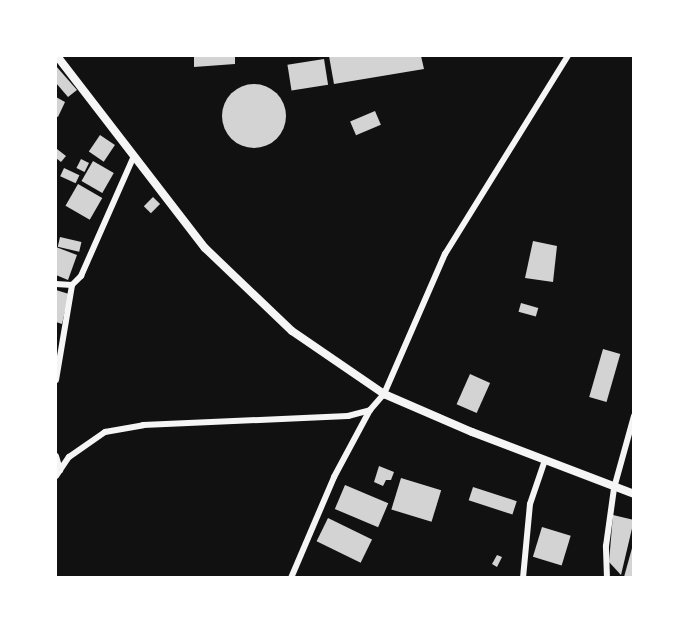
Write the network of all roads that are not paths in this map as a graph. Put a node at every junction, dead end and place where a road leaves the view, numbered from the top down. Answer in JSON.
{"nodes":[{"id":1,"x":57,"y":56,"type":"edge"},
{"id":2,"x":568,"y":56,"type":"edge"},
{"id":3,"x":134,"y":156,"type":"junction"},
{"id":4,"x":56,"y":284,"type":"edge"},
{"id":5,"x":72,"y":285,"type":"junction"},
{"id":6,"x":56,"y":380,"type":"edge"},
{"id":7,"x":384,"y":394,"type":"junction"},
{"id":8,"x":370,"y":410,"type":"junction"},
{"id":9,"x":633,"y":416,"type":"edge"},
{"id":10,"x":56,"y":456,"type":"edge"},
{"id":11,"x":545,"y":460,"type":"junction"},
{"id":12,"x":58,"y":473,"type":"edge"},
{"id":13,"x":614,"y":488,"type":"junction"},
{"id":14,"x":633,"y":494,"type":"edge"},
{"id":15,"x":291,"y":578,"type":"edge"},
{"id":16,"x":523,"y":578,"type":"edge"},
{"id":17,"x":607,"y":578,"type":"edge"}],
"edges":[{"from":1,"to":3,"type":"street"},
{"from":2,"to":7,"type":"street"},
{"from":3,"to":5,"type":"street"},
{"from":3,"to":7,"type":"street"},
{"from":4,"to":5,"type":"street"},
{"from":5,"to":6,"type":"street"},
{"from":7,"to":8,"type":"street"},
{"from":7,"to":11,"type":"street"},
{"from":8,"to":12,"type":"street"},
{"from":8,"to":15,"type":"street"},
{"from":9,"to":13,"type":"street"},
{"from":10,"to":12,"type":"street"},
{"from":11,"to":13,"type":"street"},
{"from":11,"to":16,"type":"street"},
{"from":13,"to":14,"type":"street"},
{"from":13,"to":17,"type":"street"}]}
